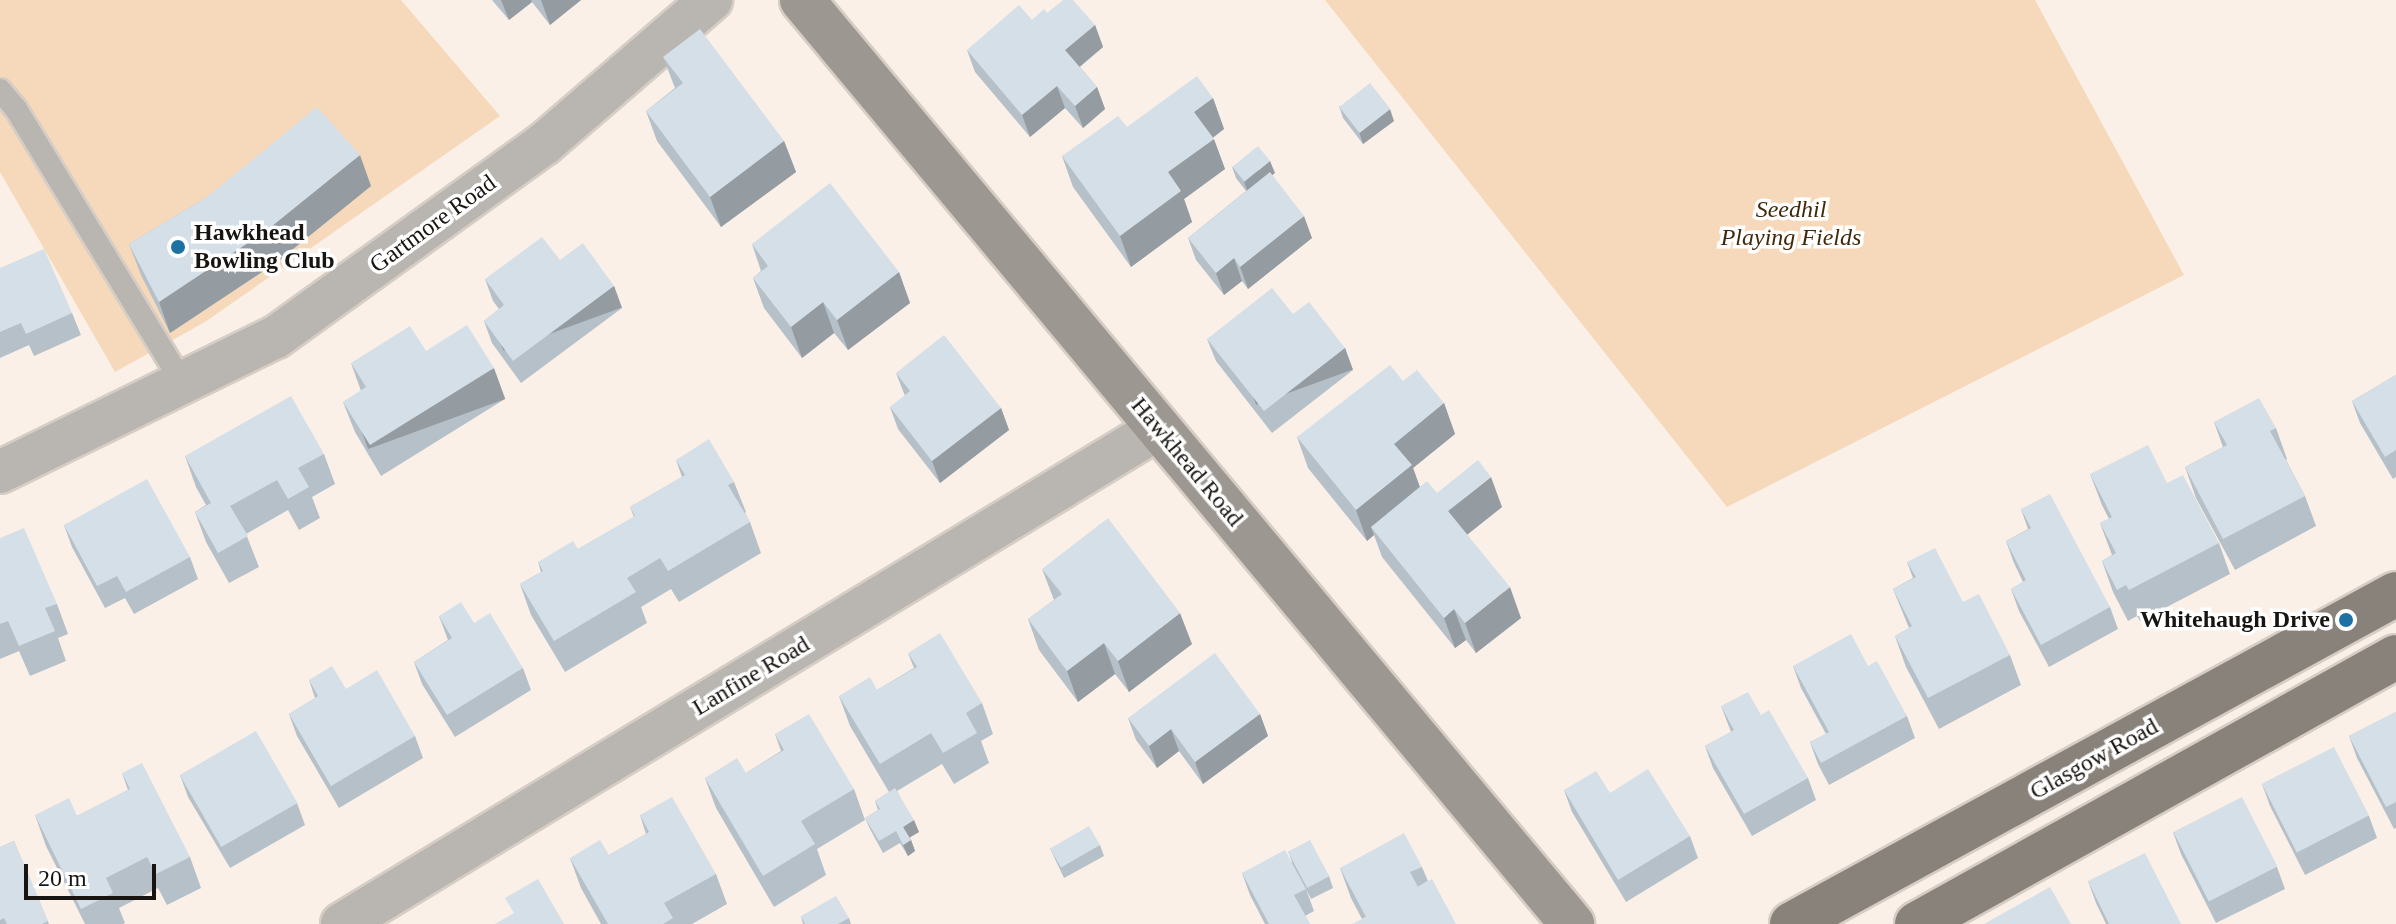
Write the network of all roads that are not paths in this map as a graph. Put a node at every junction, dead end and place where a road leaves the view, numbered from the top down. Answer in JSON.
{"nodes":[{"id":1,"x":711,"y":0,"type":"edge"},
{"id":2,"x":802,"y":0,"type":"edge"},
{"id":3,"x":0,"y":90,"type":"edge"},
{"id":4,"x":183,"y":384,"type":"junction"},
{"id":5,"x":1159,"y":428,"type":"junction"},
{"id":6,"x":0,"y":472,"type":"edge"},
{"id":7,"x":2396,"y":594,"type":"edge"},
{"id":8,"x":2396,"y":657,"type":"edge"},
{"id":9,"x":342,"y":924,"type":"edge"},
{"id":10,"x":1572,"y":924,"type":"edge"},
{"id":11,"x":1792,"y":924,"type":"edge"},
{"id":12,"x":1917,"y":924,"type":"edge"}],
"edges":[{"from":1,"to":4,"type":"street","name":"Gartmore Road"},
{"from":2,"to":5,"type":"street","name":"Hawkhead Road"},
{"from":3,"to":4,"type":"lane"},
{"from":4,"to":6,"type":"street","name":"Gartmore Road"},
{"from":5,"to":9,"type":"street","name":"Lanfine Road"},
{"from":5,"to":10,"type":"street","name":"Hawkhead Road"},
{"from":7,"to":11,"type":"main road","name":"Glasgow Road"},
{"from":8,"to":12,"type":"main road"}]}
